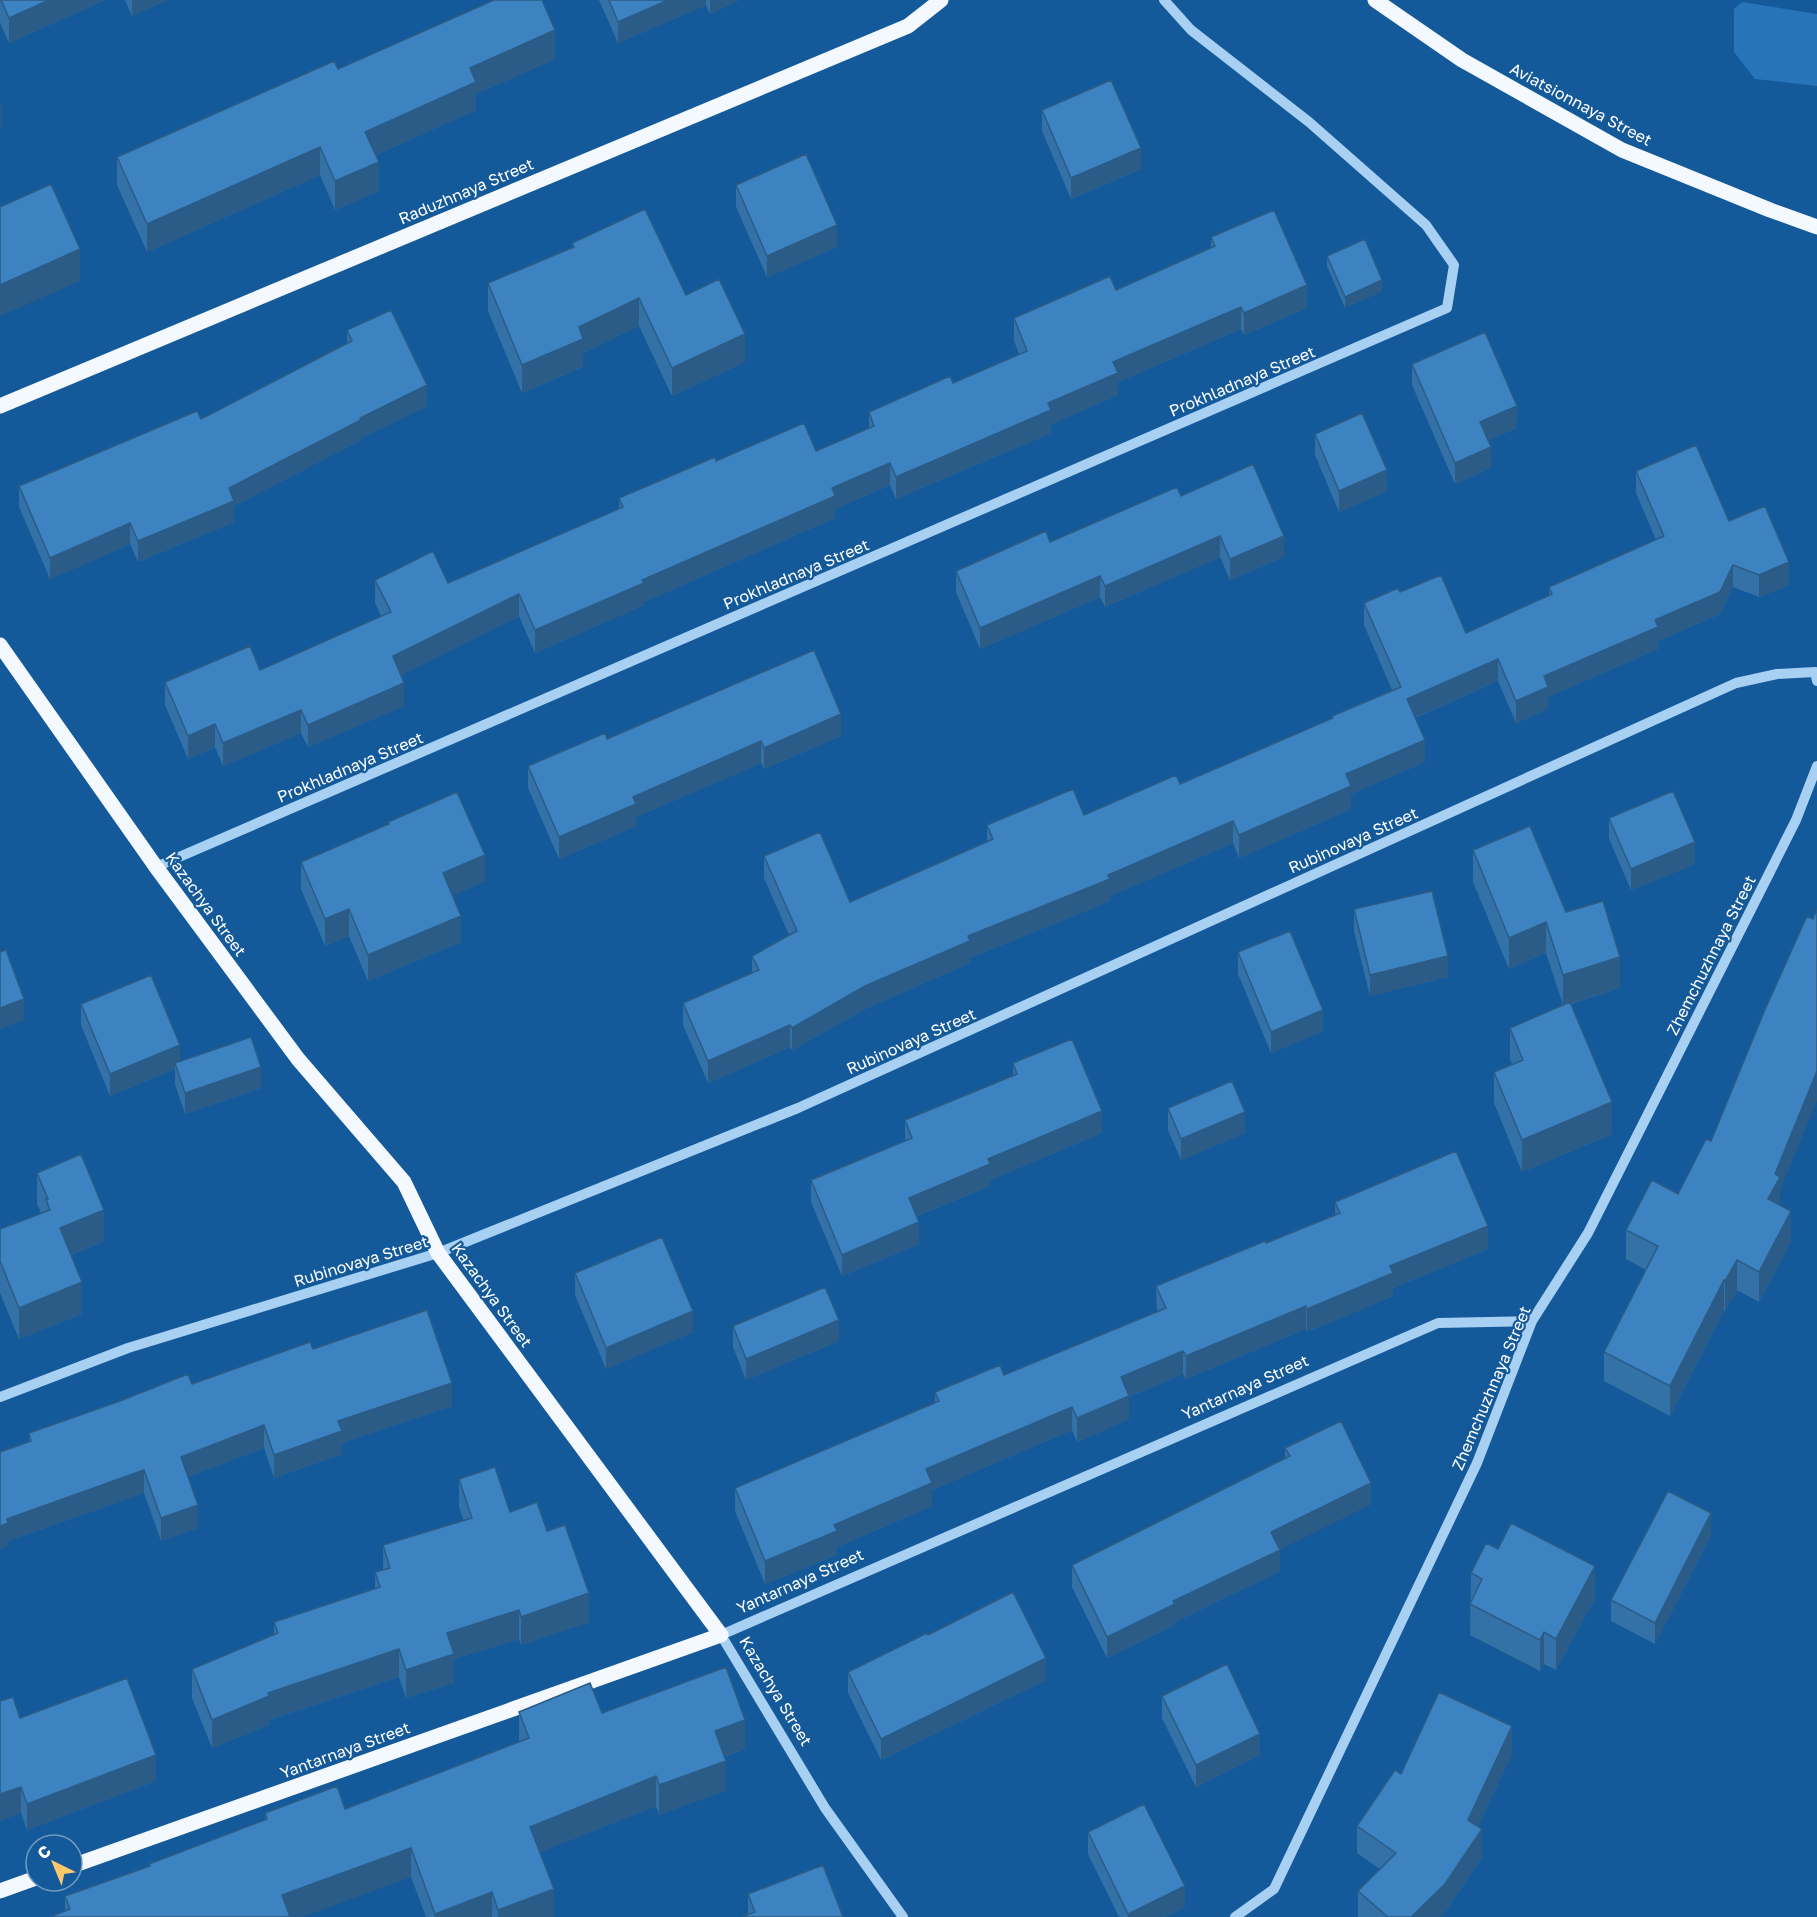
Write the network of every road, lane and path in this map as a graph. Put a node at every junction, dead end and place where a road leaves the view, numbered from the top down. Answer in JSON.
{"nodes":[{"id":1,"x":941,"y":0,"type":"edge"},
{"id":2,"x":1164,"y":0,"type":"edge"},
{"id":3,"x":1375,"y":0,"type":"edge"},
{"id":4,"x":1817,"y":226,"type":"edge"},
{"id":5,"x":0,"y":405,"type":"edge"},
{"id":6,"x":0,"y":645,"type":"edge"},
{"id":7,"x":1816,"y":677,"type":"edge"},
{"id":8,"x":1817,"y":766,"type":"edge"},
{"id":9,"x":156,"y":867,"type":"junction"},
{"id":10,"x":438,"y":1252,"type":"junction"},
{"id":11,"x":1532,"y":1321,"type":"junction"},
{"id":12,"x":0,"y":1397,"type":"edge"},
{"id":13,"x":721,"y":1635,"type":"junction"},
{"id":14,"x":84,"y":1862,"type":"edge"},
{"id":15,"x":24,"y":1882,"type":"edge"},
{"id":16,"x":0,"y":1891,"type":"edge"},
{"id":17,"x":903,"y":1917,"type":"edge"},
{"id":18,"x":1235,"y":1917,"type":"edge"}],
"edges":[{"from":1,"to":5,"type":"main road","name":"Raduzhnaya Street"},
{"from":2,"to":9,"type":"street","name":"Prokhladnaya Street"},
{"from":3,"to":4,"type":"main road","name":"Aviatsionnaya Street"},
{"from":6,"to":9,"type":"main road","name":"Kazachya Street"},
{"from":7,"to":10,"type":"street","name":"Rubinovaya Street"},
{"from":8,"to":11,"type":"street","name":"Zhemchuzhnaya Street"},
{"from":9,"to":10,"type":"main road","name":"Kazachya Street"},
{"from":10,"to":12,"type":"street","name":"Rubinovaya Street"},
{"from":10,"to":13,"type":"main road","name":"Kazachya Street"},
{"from":11,"to":13,"type":"street","name":"Yantarnaya Street"},
{"from":11,"to":18,"type":"street","name":"Zhemchuzhnaya Street"},
{"from":13,"to":14,"type":"main road","name":"Yantarnaya Street"},
{"from":13,"to":17,"type":"street","name":"Kazachya Street"},
{"from":15,"to":16,"type":"main road"}]}
